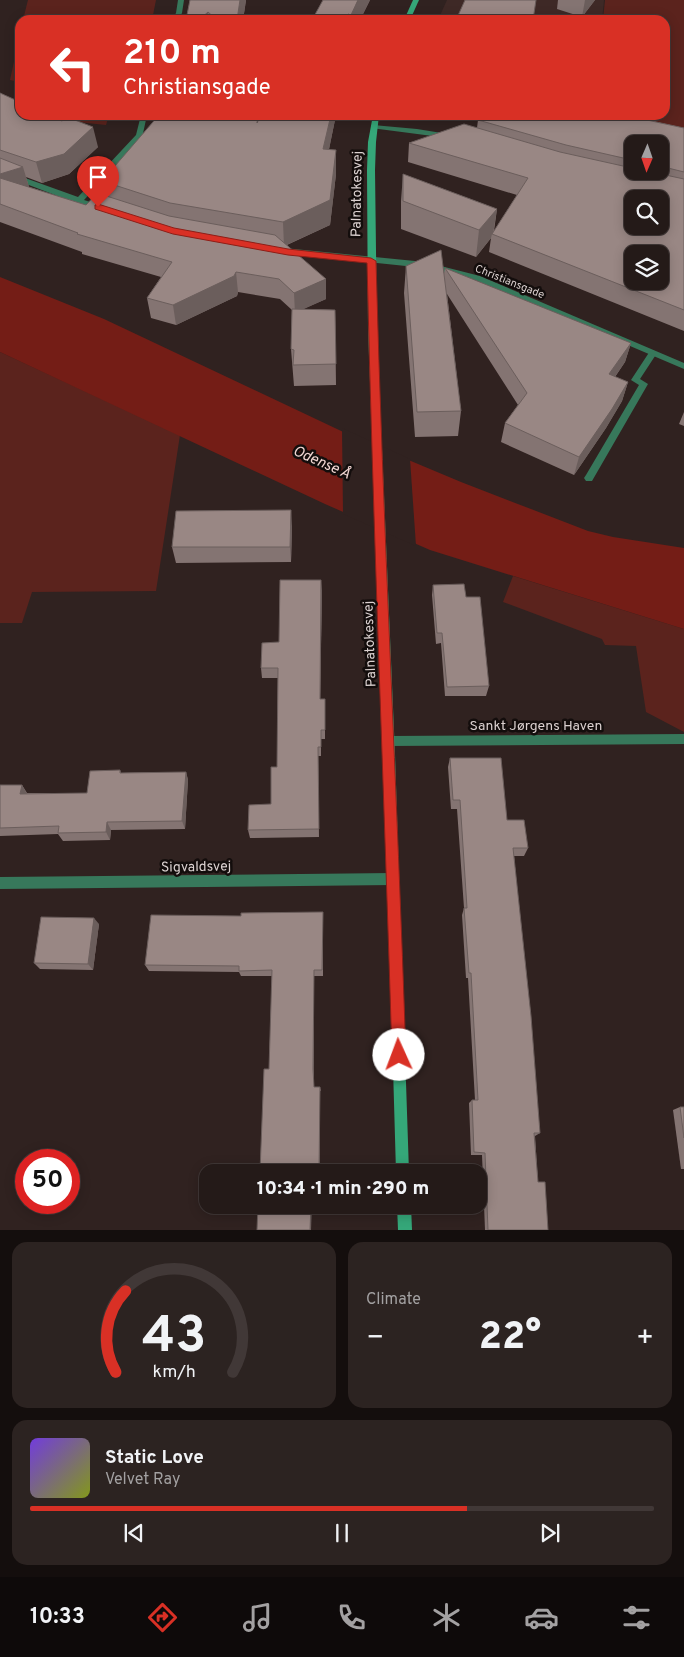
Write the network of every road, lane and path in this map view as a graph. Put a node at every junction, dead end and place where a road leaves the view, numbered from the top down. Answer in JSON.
{"nodes":[{"id":1,"x":181,"y":0,"type":"edge"},
{"id":2,"x":416,"y":0,"type":"edge"},
{"id":3,"x":178,"y":15,"type":"edge"},
{"id":4,"x":409,"y":15,"type":"edge"},
{"id":5,"x":143,"y":120,"type":"edge"},
{"id":6,"x":375,"y":120,"type":"edge"},
{"id":7,"x":374,"y":127,"type":"junction"},
{"id":8,"x":457,"y":138,"type":"edge"},
{"id":9,"x":0,"y":171,"type":"edge"},
{"id":10,"x":79,"y":201,"type":"junction"},
{"id":11,"x":107,"y":210,"type":"edge"},
{"id":12,"x":279,"y":250,"type":"edge"},
{"id":13,"x":371,"y":261,"type":"junction"},
{"id":14,"x":653,"y":352,"type":"junction"},
{"id":15,"x":684,"y":366,"type":"edge"},
{"id":16,"x":589,"y":478,"type":"dead end"},
{"id":17,"x":684,"y":739,"type":"edge"},
{"id":18,"x":389,"y":741,"type":"junction"},
{"id":19,"x":393,"y":879,"type":"junction"},
{"id":20,"x":0,"y":883,"type":"edge"},
{"id":21,"x":403,"y":1164,"type":"edge"},
{"id":22,"x":404,"y":1214,"type":"edge"},
{"id":23,"x":405,"y":1230,"type":"edge"}],
"edges":[{"from":1,"to":3,"type":"street"},
{"from":2,"to":4,"type":"main road"},
{"from":5,"to":10,"type":"street"},
{"from":6,"to":7,"type":"main road","name":"Palnatokesvej"},
{"from":7,"to":8,"type":"street"},
{"from":7,"to":13,"type":"main road","name":"Palnatokesvej"},
{"from":9,"to":10,"type":"street"},
{"from":10,"to":11,"type":"street"},
{"from":12,"to":13,"type":"street","name":"Christiansgade"},
{"from":13,"to":14,"type":"street","name":"Christiansgade"},
{"from":13,"to":18,"type":"main road","name":"Palnatokesvej"},
{"from":14,"to":15,"type":"street","name":"Christiansgade"},
{"from":14,"to":16,"type":"street"},
{"from":17,"to":18,"type":"street","name":"Sankt Jørgens Haven"},
{"from":18,"to":19,"type":"main road","name":"Palnatokesvej"},
{"from":19,"to":20,"type":"street","name":"Sigvaldsvej"},
{"from":19,"to":21,"type":"main road","name":"Palnatokesvej"},
{"from":22,"to":23,"type":"main road"}]}
